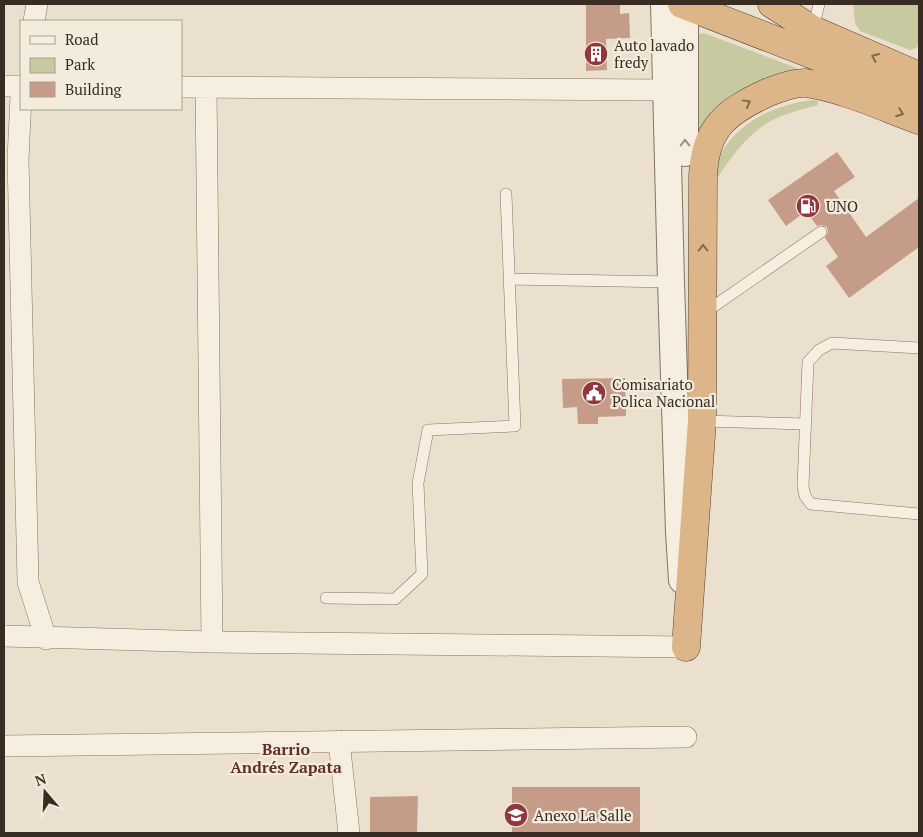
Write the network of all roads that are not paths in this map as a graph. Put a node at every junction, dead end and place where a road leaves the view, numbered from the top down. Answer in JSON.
{"nodes":[{"id":1,"x":37,"y":4,"type":"edge"},
{"id":2,"x":772,"y":4,"type":"edge"},
{"id":3,"x":683,"y":7,"type":"edge"},
{"id":4,"x":816,"y":17,"type":"edge"},
{"id":5,"x":34,"y":20,"type":"edge"},
{"id":6,"x":919,"y":76,"type":"edge"},
{"id":7,"x":4,"y":86,"type":"edge"},
{"id":8,"x":20,"y":86,"type":"edge"},
{"id":9,"x":182,"y":87,"type":"edge"},
{"id":10,"x":206,"y":87,"type":"junction"},
{"id":11,"x":666,"y":90,"type":"junction"},
{"id":12,"x":919,"y":96,"type":"edge"},
{"id":13,"x":20,"y":110,"type":"edge"},
{"id":14,"x":919,"y":120,"type":"edge"},
{"id":15,"x":506,"y":194,"type":"dead end"},
{"id":16,"x":821,"y":232,"type":"dead end"},
{"id":17,"x":509,"y":280,"type":"junction"},
{"id":18,"x":671,"y":282,"type":"junction"},
{"id":19,"x":702,"y":314,"type":"junction"},
{"id":20,"x":919,"y":348,"type":"edge"},
{"id":21,"x":702,"y":421,"type":"junction"},
{"id":22,"x":805,"y":424,"type":"junction"},
{"id":23,"x":919,"y":514,"type":"edge"},
{"id":24,"x":326,"y":598,"type":"dead end"},
{"id":25,"x":4,"y":636,"type":"edge"},
{"id":26,"x":46,"y":639,"type":"junction"},
{"id":27,"x":212,"y":642,"type":"junction"},
{"id":28,"x":686,"y":646,"type":"junction"},
{"id":29,"x":686,"y":738,"type":"dead end"},
{"id":30,"x":339,"y":741,"type":"junction"},
{"id":31,"x":4,"y":746,"type":"edge"},
{"id":32,"x":349,"y":833,"type":"edge"}],
"edges":[{"from":1,"to":5,"type":"street"},
{"from":2,"to":4,"type":"highway"},
{"from":3,"to":11,"type":"street"},
{"from":3,"to":12,"type":"highway"},
{"from":28,"to":3,"type":"street","one_way":true},
{"from":6,"to":4,"type":"highway","one_way":true},
{"from":7,"to":8,"type":"street"},
{"from":9,"to":10,"type":"street"},
{"from":10,"to":11,"type":"street"},
{"from":10,"to":27,"type":"street"},
{"from":11,"to":18,"type":"street"},
{"from":13,"to":26,"type":"street"},
{"from":19,"to":14,"type":"highway","one_way":true},
{"from":15,"to":17,"type":"lane"},
{"from":16,"to":19,"type":"lane"},
{"from":17,"to":18,"type":"lane"},
{"from":17,"to":24,"type":"lane"},
{"from":18,"to":28,"type":"street"},
{"from":19,"to":21,"type":"highway"},
{"from":20,"to":22,"type":"lane"},
{"from":21,"to":22,"type":"lane"},
{"from":21,"to":28,"type":"highway"},
{"from":22,"to":23,"type":"lane"},
{"from":25,"to":26,"type":"street"},
{"from":26,"to":27,"type":"street"},
{"from":27,"to":28,"type":"street"},
{"from":29,"to":30,"type":"street"},
{"from":30,"to":31,"type":"street"},
{"from":30,"to":32,"type":"street"}]}
